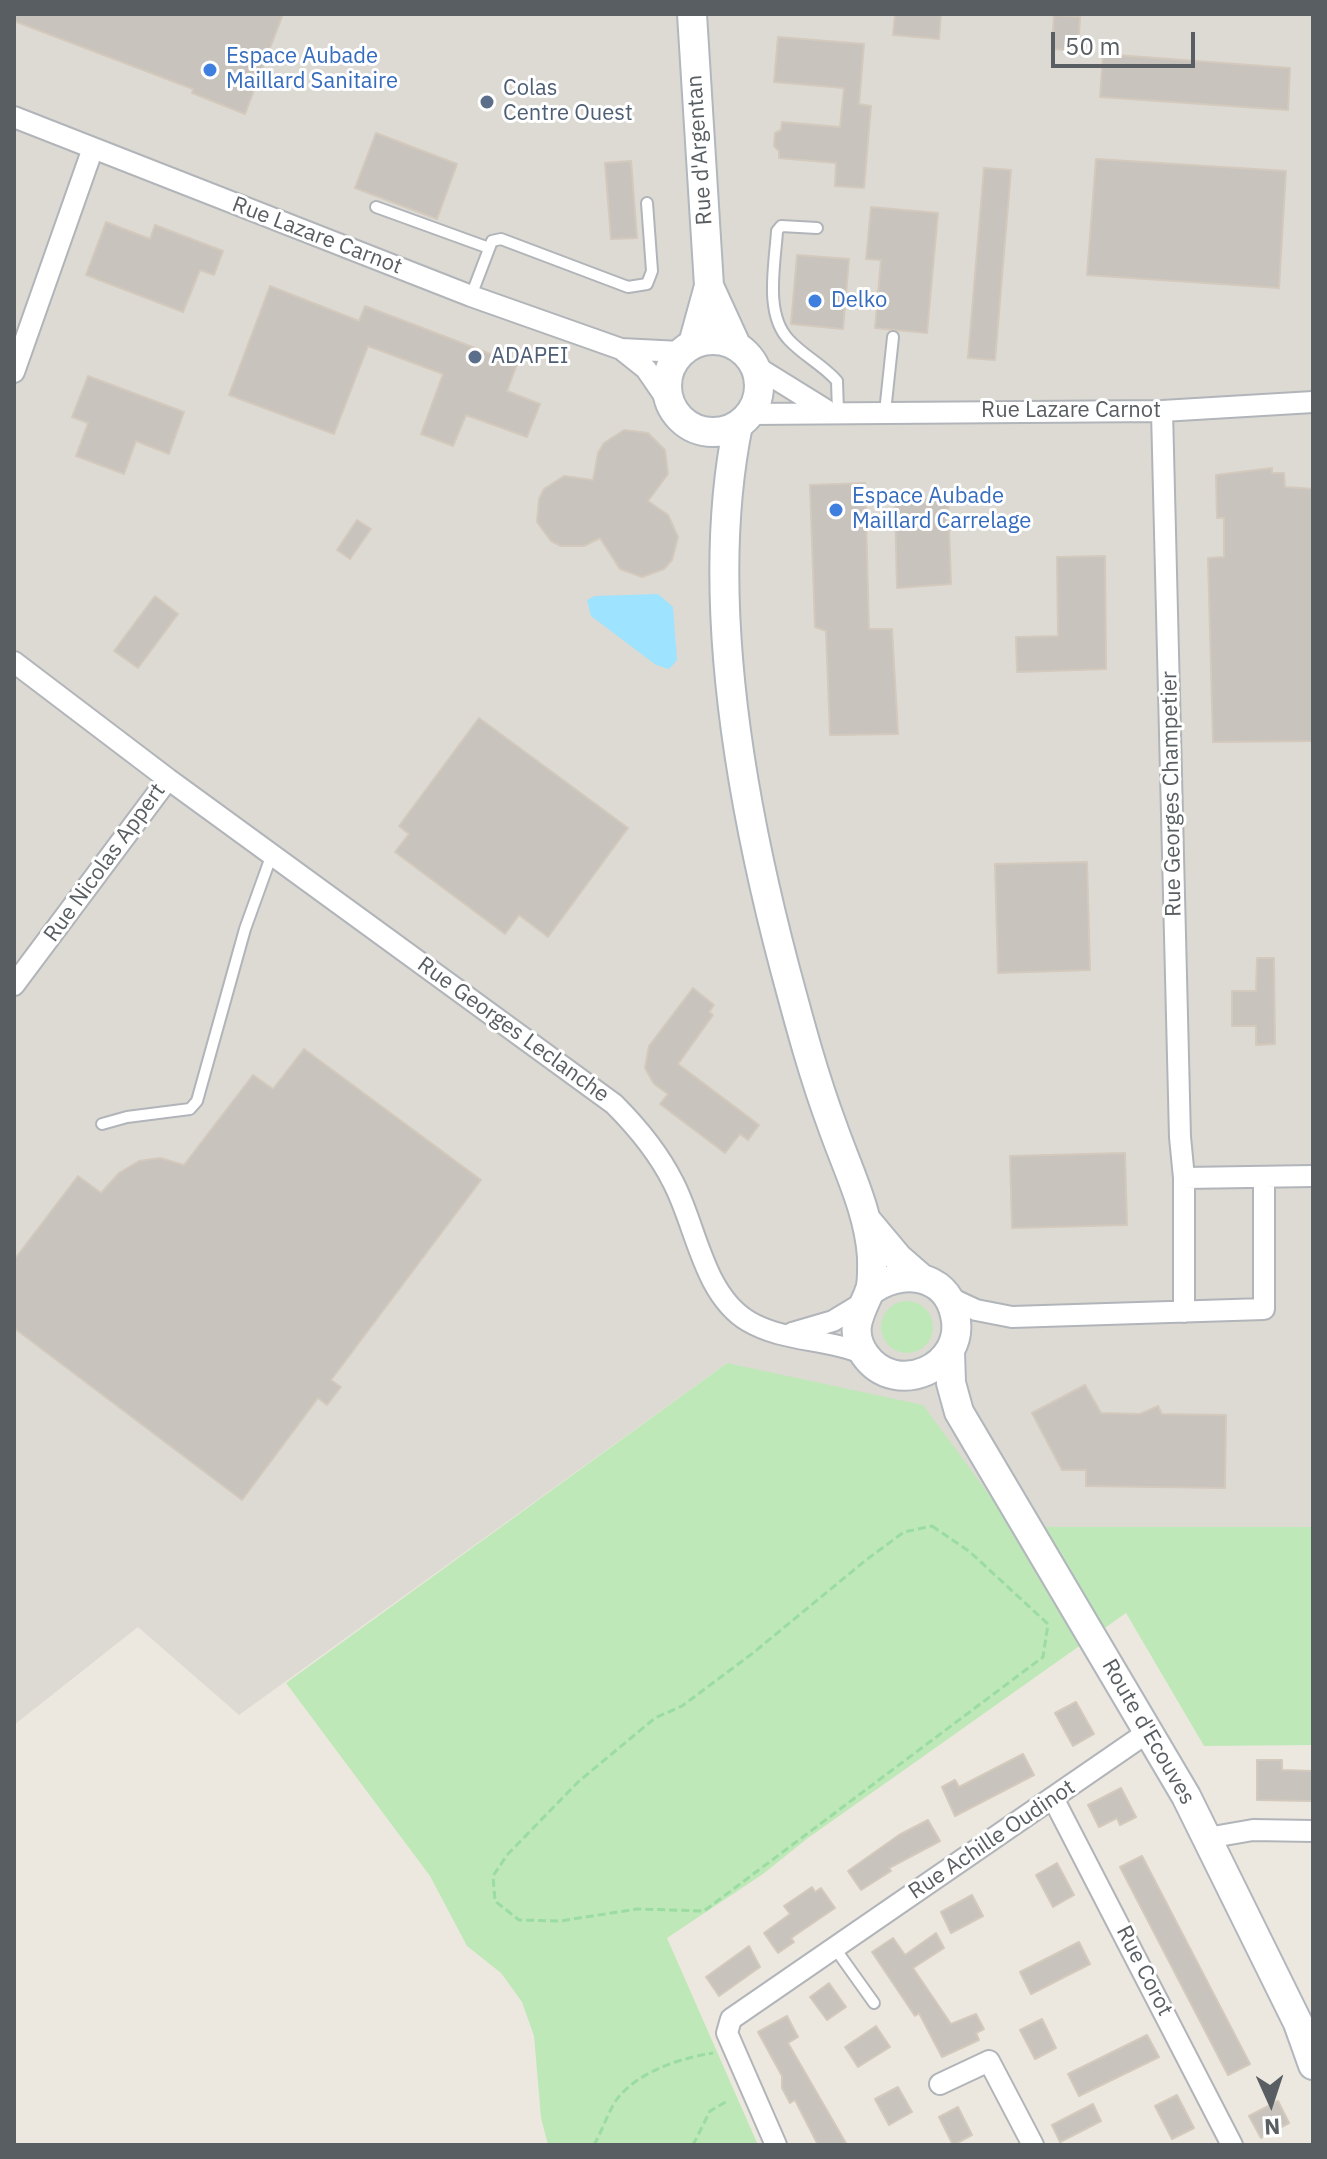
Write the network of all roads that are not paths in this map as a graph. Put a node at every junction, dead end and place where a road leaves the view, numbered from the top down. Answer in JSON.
{"nodes":[{"id":1,"x":692,"y":14,"type":"edge"},
{"id":2,"x":14,"y":117,"type":"edge"},
{"id":3,"x":93,"y":148,"type":"junction"},
{"id":4,"x":647,"y":203,"type":"dead end"},
{"id":5,"x":376,"y":207,"type":"dead end"},
{"id":6,"x":817,"y":228,"type":"dead end"},
{"id":7,"x":489,"y":248,"type":"junction"},
{"id":8,"x":709,"y":286,"type":"junction"},
{"id":9,"x":471,"y":296,"type":"junction"},
{"id":10,"x":893,"y":337,"type":"dead end"},
{"id":11,"x":686,"y":348,"type":"junction"},
{"id":12,"x":621,"y":349,"type":"junction"},
{"id":13,"x":746,"y":356,"type":"junction"},
{"id":14,"x":14,"y":372,"type":"edge"},
{"id":15,"x":668,"y":401,"type":"junction"},
{"id":16,"x":1313,"y":402,"type":"edge"},
{"id":17,"x":1162,"y":411,"type":"junction"},
{"id":18,"x":834,"y":412,"type":"junction"},
{"id":19,"x":885,"y":412,"type":"junction"},
{"id":20,"x":744,"y":420,"type":"junction"},
{"id":21,"x":703,"y":432,"type":"junction"},
{"id":22,"x":727,"y":496,"type":"junction"},
{"id":23,"x":14,"y":662,"type":"edge"},
{"id":24,"x":168,"y":779,"type":"junction"},
{"id":25,"x":272,"y":854,"type":"junction"},
{"id":26,"x":14,"y":985,"type":"edge"},
{"id":27,"x":102,"y":1124,"type":"dead end"},
{"id":28,"x":1313,"y":1176,"type":"edge"},
{"id":29,"x":1264,"y":1177,"type":"junction"},
{"id":30,"x":1184,"y":1178,"type":"junction"},
{"id":31,"x":867,"y":1221,"type":"junction"},
{"id":32,"x":921,"y":1278,"type":"junction"},
{"id":33,"x":948,"y":1297,"type":"junction"},
{"id":34,"x":865,"y":1298,"type":"junction"},
{"id":35,"x":1184,"y":1312,"type":"junction"},
{"id":36,"x":1012,"y":1317,"type":"junction"},
{"id":37,"x":788,"y":1334,"type":"junction"},
{"id":38,"x":952,"y":1346,"type":"junction"},
{"id":39,"x":866,"y":1355,"type":"junction"},
{"id":40,"x":915,"y":1376,"type":"junction"},
{"id":41,"x":959,"y":1412,"type":"junction"},
{"id":42,"x":1148,"y":1732,"type":"junction"},
{"id":43,"x":1053,"y":1798,"type":"junction"},
{"id":44,"x":1313,"y":1831,"type":"edge"},
{"id":45,"x":1207,"y":1838,"type":"junction"},
{"id":46,"x":834,"y":1947,"type":"junction"},
{"id":47,"x":874,"y":2003,"type":"dead end"},
{"id":48,"x":1313,"y":2065,"type":"edge"},
{"id":49,"x":940,"y":2084,"type":"dead end"},
{"id":50,"x":776,"y":2145,"type":"edge"},
{"id":51,"x":1033,"y":2145,"type":"edge"},
{"id":52,"x":1232,"y":2145,"type":"edge"}],
"edges":[{"from":1,"to":8,"type":"main road","name":"Rue d'Argentan"},
{"from":2,"to":3,"type":"street","name":"Rue Lazare Carnot"},
{"from":3,"to":9,"type":"street","name":"Rue Lazare Carnot"},
{"from":3,"to":14,"type":"street"},
{"from":4,"to":7,"type":"lane"},
{"from":5,"to":7,"type":"lane"},
{"from":6,"to":18,"type":"lane"},
{"from":7,"to":9,"type":"lane"},
{"from":8,"to":11,"type":"main road","name":"Rue d'Argentan"},
{"from":8,"to":13,"type":"main road","name":"Rue d'Argentan"},
{"from":9,"to":12,"type":"street","name":"Rue Lazare Carnot"},
{"from":10,"to":19,"type":"lane"},
{"from":11,"to":12,"type":"street","name":"Rue Lazare Carnot"},
{"from":11,"to":13,"type":"main road"},
{"from":11,"to":15,"type":"main road"},
{"from":12,"to":15,"type":"street","name":"Rue Lazare Carnot"},
{"from":13,"to":18,"type":"street"},
{"from":13,"to":20,"type":"main road"},
{"from":15,"to":21,"type":"main road"},
{"from":16,"to":17,"type":"street","name":"Rue Lazare Carnot"},
{"from":17,"to":19,"type":"street","name":"Rue Lazare Carnot"},
{"from":17,"to":30,"type":"street","name":"Rue Georges Champetier"},
{"from":18,"to":19,"type":"street","name":"Rue Lazare Carnot"},
{"from":18,"to":20,"type":"street","name":"Rue Lazare Carnot"},
{"from":20,"to":21,"type":"main road"},
{"from":20,"to":22,"type":"main road"},
{"from":21,"to":22,"type":"main road"},
{"from":22,"to":31,"type":"main road"},
{"from":23,"to":24,"type":"street","name":"Rue Nicolas Appert"},
{"from":24,"to":25,"type":"street","name":"Rue Georges Leclanche"},
{"from":24,"to":26,"type":"street","name":"Rue Nicolas Appert"},
{"from":25,"to":27,"type":"lane"},
{"from":25,"to":37,"type":"street","name":"Rue Georges Leclanche"},
{"from":28,"to":29,"type":"street"},
{"from":29,"to":30,"type":"street"},
{"from":29,"to":35,"type":"street"},
{"from":30,"to":35,"type":"street","name":"Rue Georges Champetier"},
{"from":31,"to":32,"type":"main road"},
{"from":31,"to":34,"type":"main road"},
{"from":32,"to":33,"type":"main road"},
{"from":32,"to":34,"type":"main road"},
{"from":33,"to":36,"type":"street"},
{"from":33,"to":38,"type":"main road"},
{"from":34,"to":37,"type":"street"},
{"from":34,"to":39,"type":"main road"},
{"from":35,"to":36,"type":"street"},
{"from":36,"to":38,"type":"street"},
{"from":37,"to":39,"type":"street","name":"Rue Georges Leclanche"},
{"from":38,"to":40,"type":"main road"},
{"from":38,"to":41,"type":"main road"},
{"from":39,"to":40,"type":"main road"},
{"from":40,"to":41,"type":"main road"},
{"from":41,"to":42,"type":"main road","name":"Route d'Ecouves"},
{"from":42,"to":43,"type":"street","name":"Rue Achille Oudinot"},
{"from":42,"to":45,"type":"main road","name":"Route d'Ecouves"},
{"from":43,"to":46,"type":"street","name":"Rue Achille Oudinot"},
{"from":43,"to":52,"type":"street","name":"Rue Corot"},
{"from":44,"to":45,"type":"street"},
{"from":45,"to":48,"type":"main road","name":"Route d'Ecouves"},
{"from":46,"to":47,"type":"lane"},
{"from":46,"to":50,"type":"street","name":"Rue Achille Oudinot"},
{"from":49,"to":51,"type":"street"}]}
